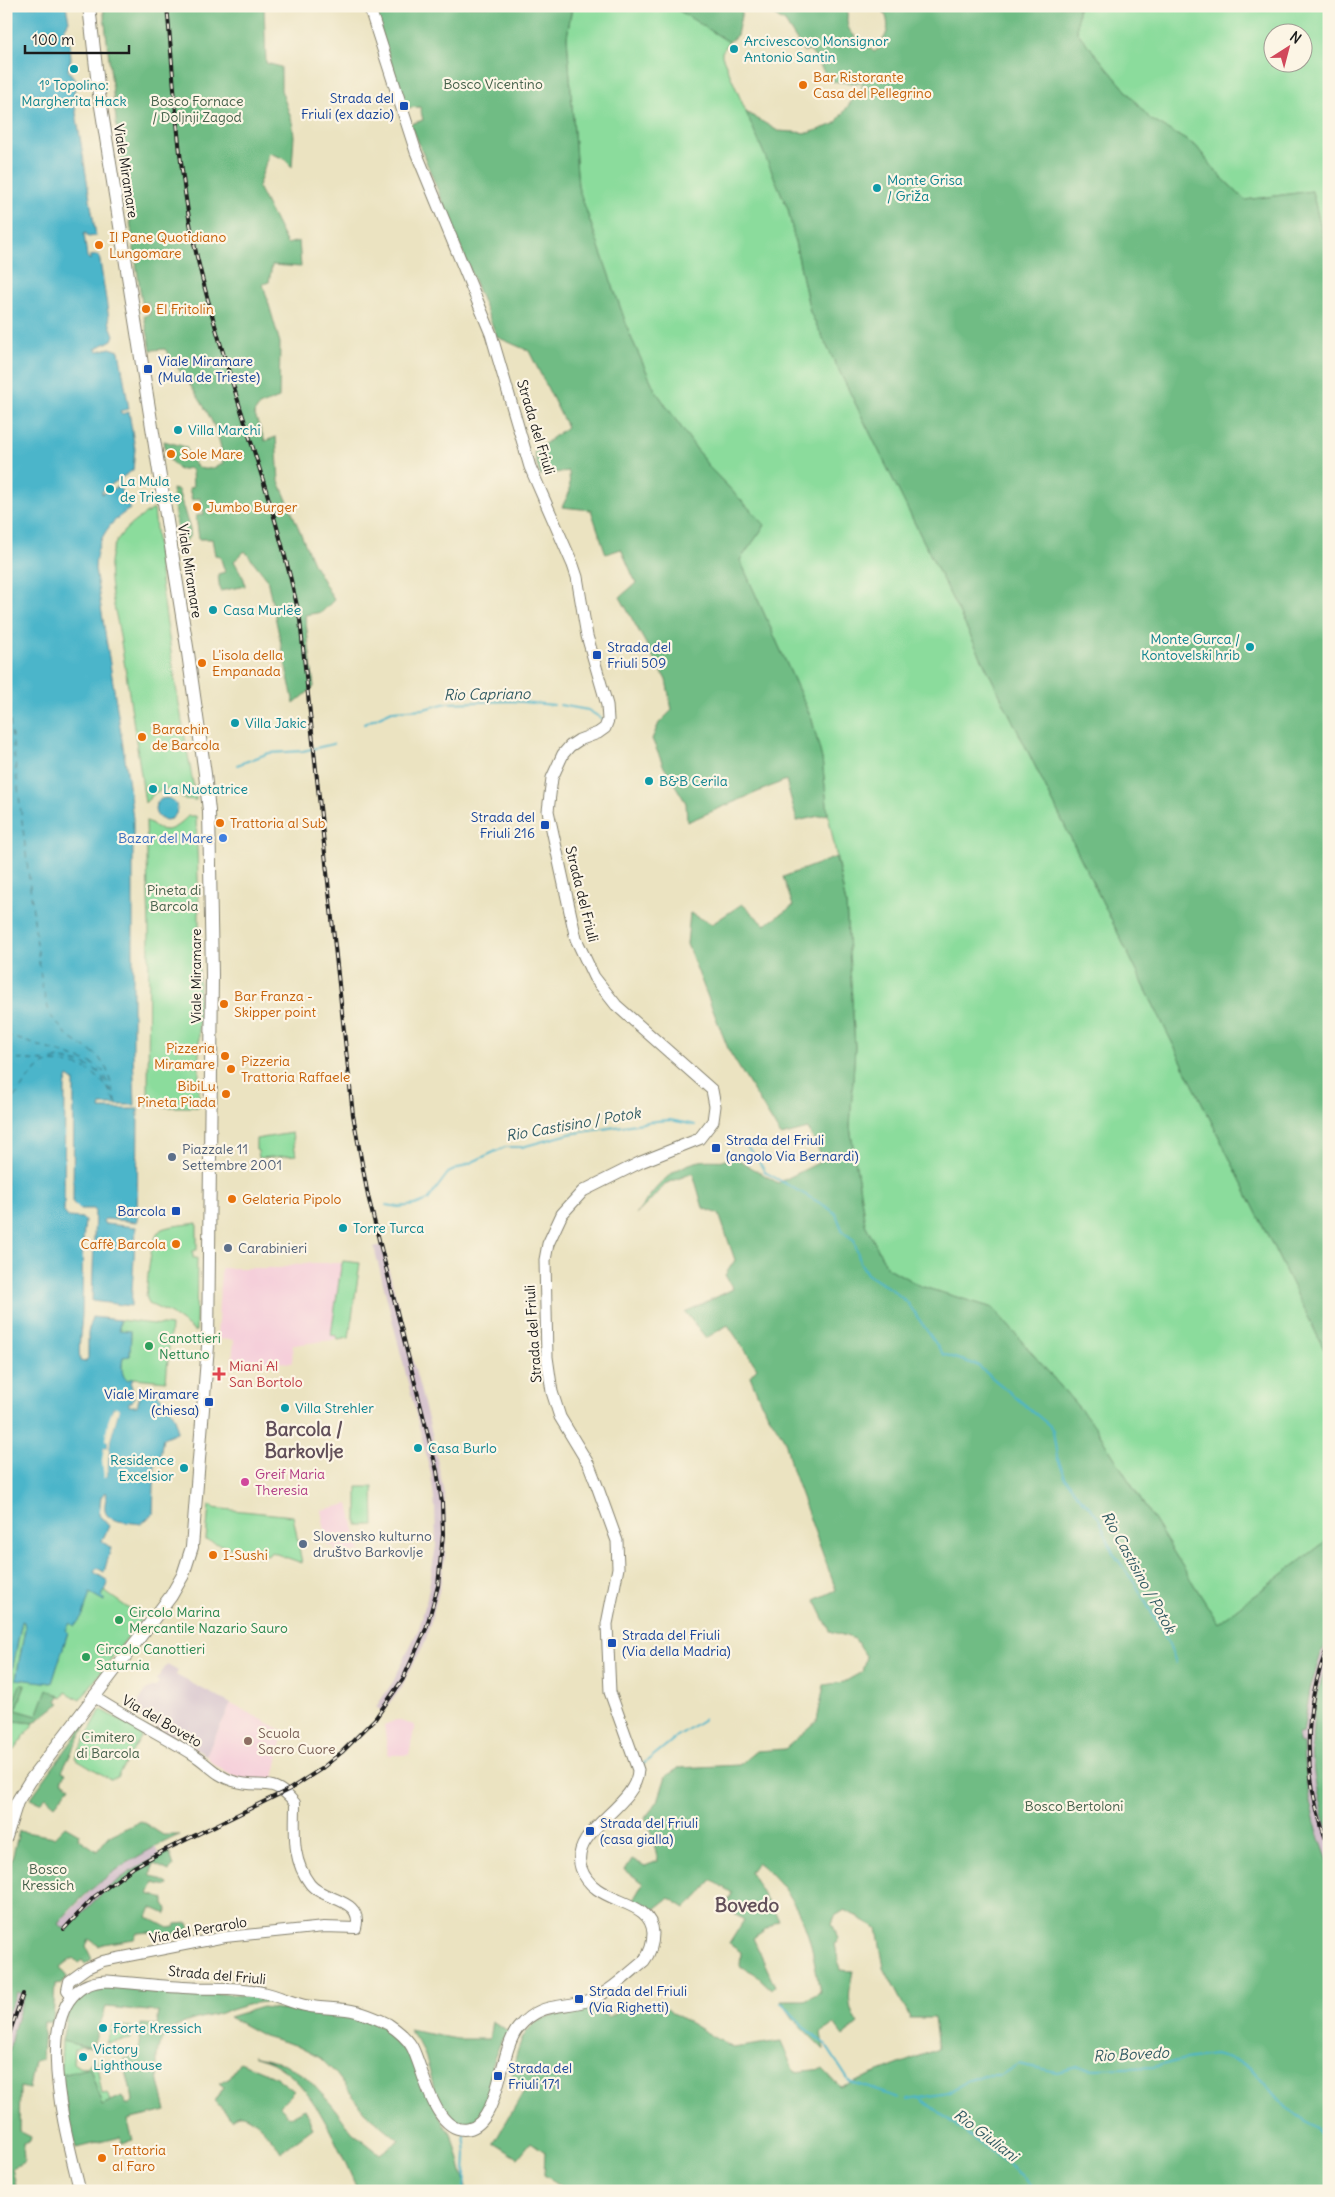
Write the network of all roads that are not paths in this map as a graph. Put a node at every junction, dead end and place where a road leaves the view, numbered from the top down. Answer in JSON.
{"nodes":[{"id":1,"x":89,"y":6,"type":"edge"},
{"id":2,"x":369,"y":6,"type":"edge"},
{"id":3,"x":93,"y":1696,"type":"junction"},
{"id":4,"x":6,"y":1837,"type":"edge"},
{"id":5,"x":356,"y":1928,"type":"joint"},
{"id":6,"x":72,"y":1996,"type":"junction"},
{"id":7,"x":80,"y":2191,"type":"edge"}],
"edges":[{"from":1,"to":3,"type":"main road","name":"Viale Miramare"},
{"from":2,"to":6,"type":"main road","name":"Strada del Friuli"},
{"from":3,"to":4,"type":"main road","name":"Viale Miramare"},
{"from":3,"to":5,"type":"street","name":"Via del Boveto"},
{"from":5,"to":6,"type":"street","name":"Via del Perarolo"},
{"from":6,"to":7,"type":"main road"}]}
